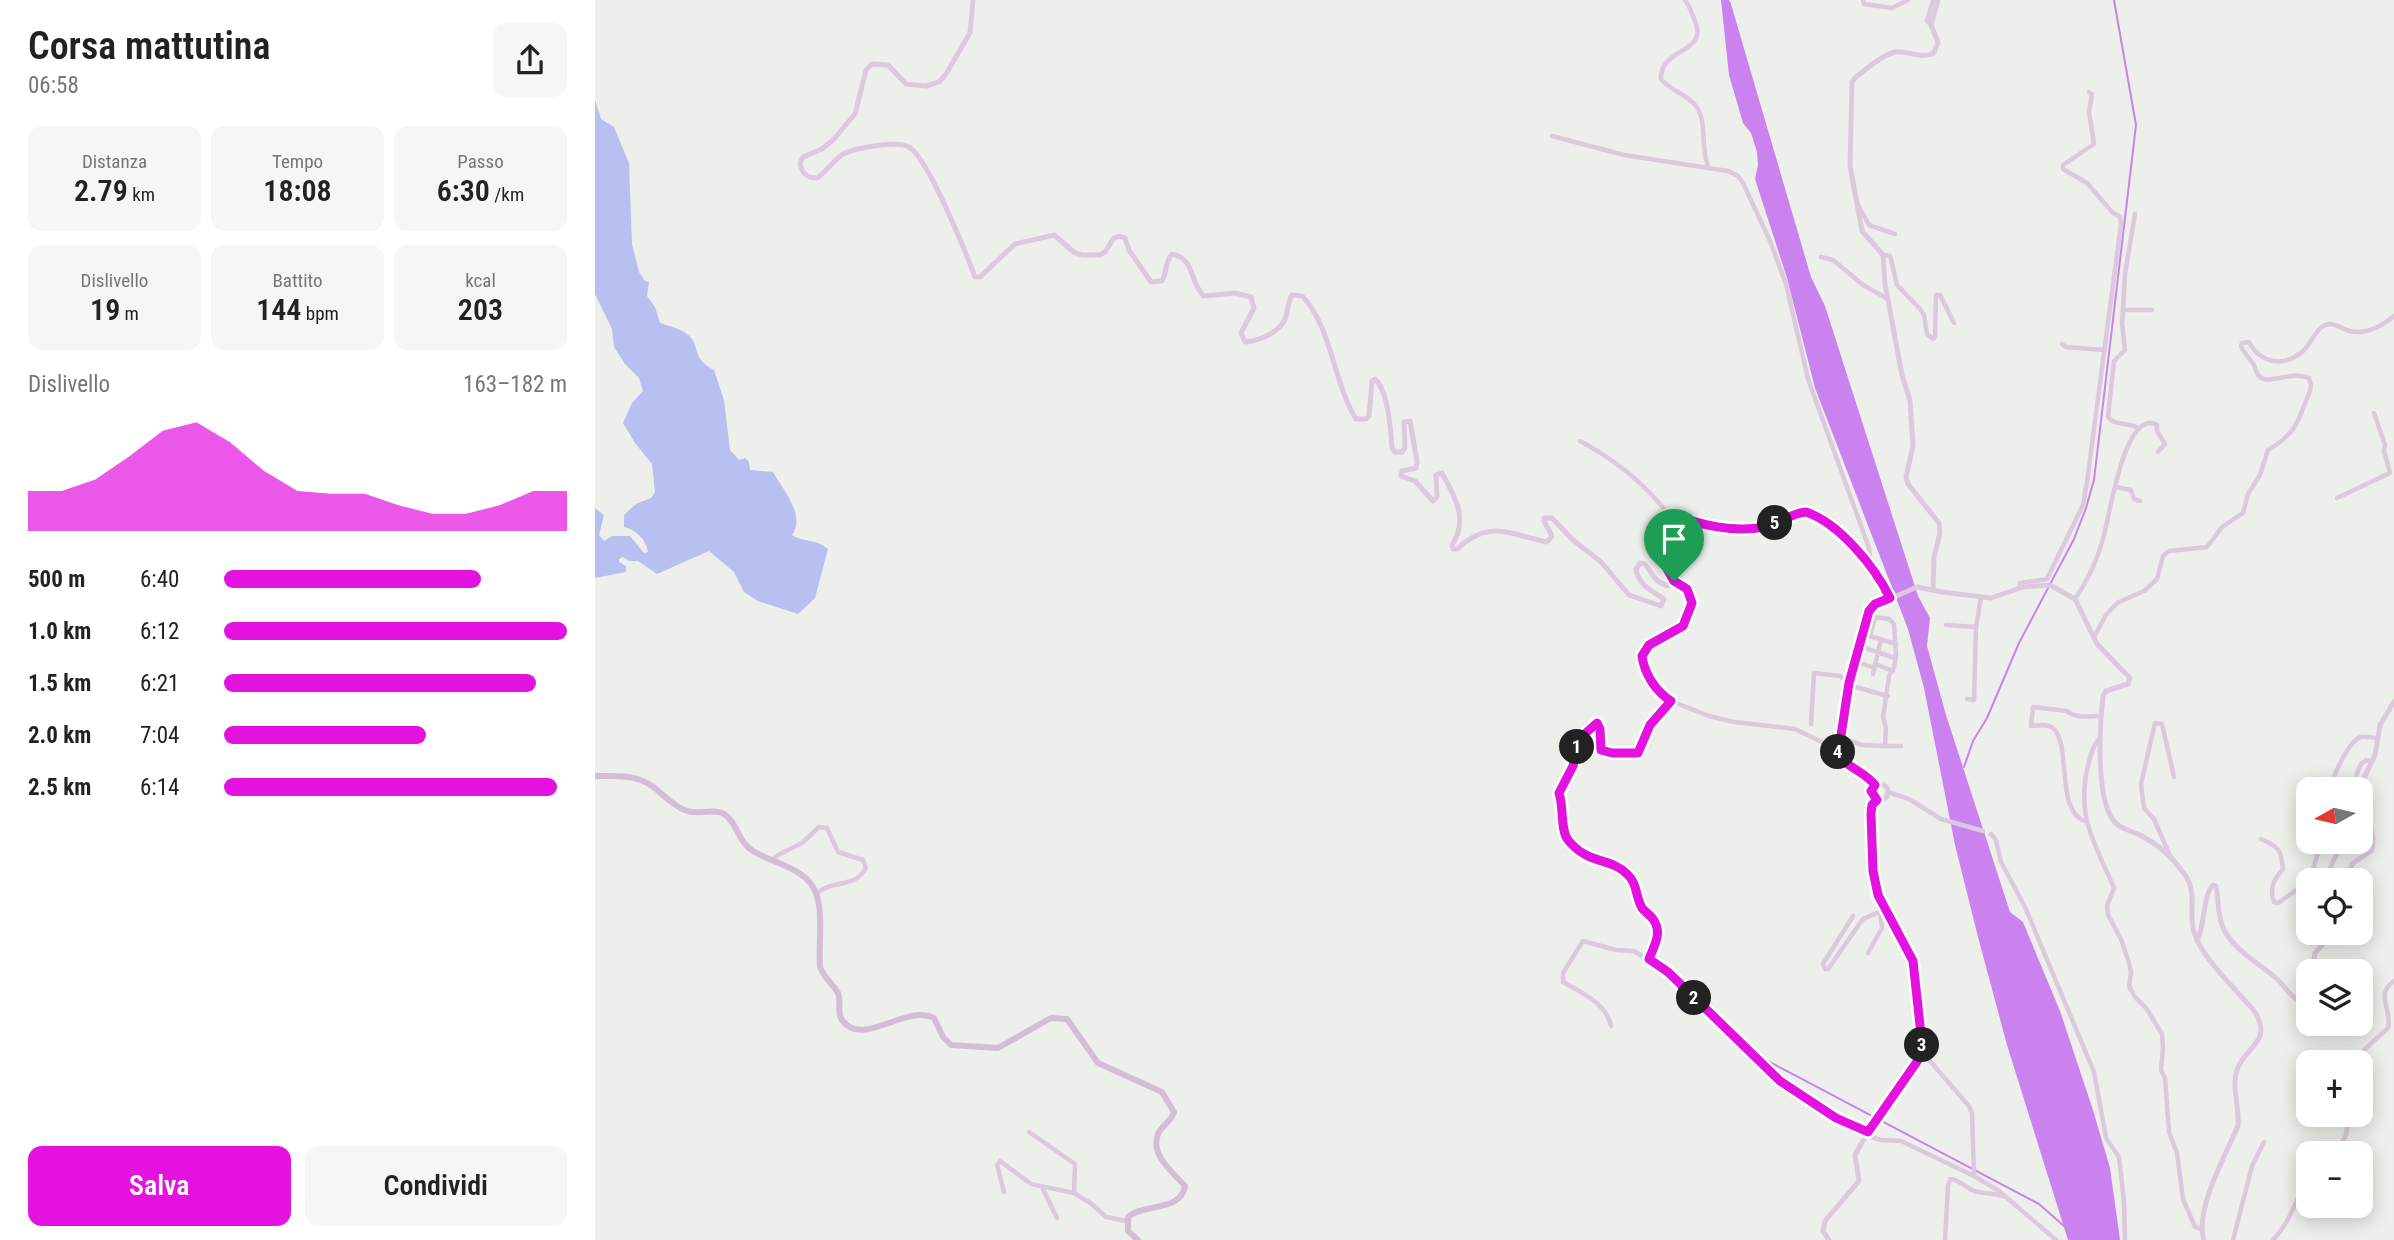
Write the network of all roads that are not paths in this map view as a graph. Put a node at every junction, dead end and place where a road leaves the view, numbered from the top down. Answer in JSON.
{"nodes":[{"id":1,"x":973,"y":0,"type":"edge"},
{"id":2,"x":1685,"y":0,"type":"edge"},
{"id":3,"x":1863,"y":0,"type":"edge"},
{"id":4,"x":1908,"y":0,"type":"edge"},
{"id":5,"x":1935,"y":0,"type":"edge"},
{"id":6,"x":2089,"y":92,"type":"dead end"},
{"id":7,"x":1552,"y":136,"type":"dead end"},
{"id":8,"x":1708,"y":167,"type":"junction"},
{"id":9,"x":1857,"y":204,"type":"junction"},
{"id":10,"x":2135,"y":214,"type":"dead end"},
{"id":11,"x":1895,"y":234,"type":"dead end"},
{"id":12,"x":1883,"y":255,"type":"junction"},
{"id":13,"x":1821,"y":257,"type":"dead end"},
{"id":14,"x":1888,"y":300,"type":"junction"},
{"id":15,"x":2123,"y":310,"type":"junction"},
{"id":16,"x":2152,"y":310,"type":"dead end"},
{"id":17,"x":2394,"y":316,"type":"edge"},
{"id":18,"x":1954,"y":323,"type":"dead end"},
{"id":19,"x":2062,"y":344,"type":"dead end"},
{"id":20,"x":2105,"y":350,"type":"junction"},
{"id":21,"x":2374,"y":413,"type":"dead end"},
{"id":22,"x":2138,"y":429,"type":"junction"},
{"id":23,"x":1580,"y":441,"type":"dead end"},
{"id":24,"x":2394,"y":442,"type":"edge"},
{"id":25,"x":2385,"y":445,"type":"junction"},
{"id":26,"x":2158,"y":452,"type":"dead end"},
{"id":27,"x":2116,"y":487,"type":"junction"},
{"id":28,"x":2337,"y":498,"type":"dead end"},
{"id":29,"x":2140,"y":501,"type":"dead end"},
{"id":30,"x":1669,"y":514,"type":"junction"},
{"id":31,"x":1871,"y":565,"type":"junction"},
{"id":32,"x":1674,"y":581,"type":"junction"},
{"id":33,"x":2021,"y":587,"type":"junction"},
{"id":34,"x":1933,"y":590,"type":"junction"},
{"id":35,"x":1891,"y":597,"type":"junction"},
{"id":36,"x":1980,"y":597,"type":"junction"},
{"id":37,"x":2075,"y":599,"type":"junction"},
{"id":38,"x":1946,"y":625,"type":"dead end"},
{"id":39,"x":1976,"y":627,"type":"junction"},
{"id":40,"x":1866,"y":635,"type":"junction"},
{"id":41,"x":2094,"y":638,"type":"junction"},
{"id":42,"x":1881,"y":639,"type":"junction"},
{"id":43,"x":1896,"y":644,"type":"junction"},
{"id":44,"x":1860,"y":646,"type":"junction"},
{"id":45,"x":1877,"y":652,"type":"junction"},
{"id":46,"x":1896,"y":658,"type":"junction"},
{"id":47,"x":1855,"y":661,"type":"junction"},
{"id":48,"x":1874,"y":669,"type":"junction"},
{"id":49,"x":1893,"y":671,"type":"junction"},
{"id":50,"x":1849,"y":684,"type":"junction"},
{"id":51,"x":1888,"y":696,"type":"junction"},
{"id":52,"x":1967,"y":699,"type":"dead end"},
{"id":53,"x":1671,"y":701,"type":"junction"},
{"id":54,"x":2394,"y":702,"type":"edge"},
{"id":55,"x":2101,"y":716,"type":"junction"},
{"id":56,"x":1811,"y":724,"type":"dead end"},
{"id":57,"x":1839,"y":737,"type":"junction"},
{"id":58,"x":2378,"y":738,"type":"junction"},
{"id":59,"x":2099,"y":739,"type":"junction"},
{"id":60,"x":1885,"y":746,"type":"junction"},
{"id":61,"x":1901,"y":746,"type":"dead end"},
{"id":62,"x":1838,"y":755,"type":"junction"},
{"id":63,"x":2372,"y":762,"type":"junction"},
{"id":64,"x":595,"y":776,"type":"edge"},
{"id":65,"x":2174,"y":776,"type":"dead end"},
{"id":66,"x":2333,"y":777,"type":"edge"},
{"id":67,"x":2358,"y":777,"type":"edge"},
{"id":68,"x":1875,"y":785,"type":"junction"},
{"id":69,"x":1888,"y":792,"type":"junction"},
{"id":70,"x":1877,"y":800,"type":"junction"},
{"id":71,"x":2086,"y":821,"type":"junction"},
{"id":72,"x":1983,"y":831,"type":"dead end"},
{"id":73,"x":1991,"y":834,"type":"dead end"},
{"id":74,"x":2261,"y":839,"type":"dead end"},
{"id":75,"x":2170,"y":857,"type":"junction"},
{"id":76,"x":773,"y":860,"type":"junction"},
{"id":77,"x":2350,"y":868,"type":"edge"},
{"id":78,"x":2296,"y":891,"type":"edge"},
{"id":79,"x":816,"y":894,"type":"junction"},
{"id":80,"x":1878,"y":895,"type":"junction"},
{"id":81,"x":1879,"y":912,"type":"junction"},
{"id":82,"x":1853,"y":916,"type":"dead end"},
{"id":83,"x":2197,"y":941,"type":"junction"},
{"id":84,"x":1868,"y":953,"type":"dead end"},
{"id":85,"x":1649,"y":959,"type":"junction"},
{"id":86,"x":2394,"y":981,"type":"edge"},
{"id":87,"x":2296,"y":999,"type":"edge"},
{"id":88,"x":1611,"y":1026,"type":"dead end"},
{"id":89,"x":2364,"y":1050,"type":"edge"},
{"id":90,"x":1923,"y":1053,"type":"junction"},
{"id":91,"x":1836,"y":1118,"type":"junction"},
{"id":92,"x":1029,"y":1132,"type":"dead end"},
{"id":93,"x":1868,"y":1132,"type":"junction"},
{"id":94,"x":2264,"y":1142,"type":"dead end"},
{"id":95,"x":1974,"y":1175,"type":"junction"},
{"id":96,"x":1043,"y":1188,"type":"junction"},
{"id":97,"x":1004,"y":1192,"type":"dead end"},
{"id":98,"x":1074,"y":1193,"type":"junction"},
{"id":99,"x":2004,"y":1197,"type":"junction"},
{"id":100,"x":2296,"y":1205,"type":"edge"},
{"id":101,"x":1056,"y":1217,"type":"dead end"},
{"id":102,"x":1126,"y":1221,"type":"junction"},
{"id":103,"x":2202,"y":1228,"type":"junction"},
{"id":104,"x":1138,"y":1240,"type":"edge"},
{"id":105,"x":1828,"y":1240,"type":"edge"},
{"id":106,"x":1945,"y":1240,"type":"edge"},
{"id":107,"x":2056,"y":1240,"type":"edge"},
{"id":108,"x":2125,"y":1240,"type":"edge"},
{"id":109,"x":2204,"y":1240,"type":"edge"},
{"id":110,"x":2233,"y":1240,"type":"edge"},
{"id":111,"x":2273,"y":1240,"type":"edge"}],
"edges":[{"from":1,"to":32,"type":"street"},
{"from":2,"to":8,"type":"street"},
{"from":3,"to":4,"type":"street"},
{"from":5,"to":9,"type":"street"},
{"from":6,"to":20,"type":"street"},
{"from":7,"to":8,"type":"street"},
{"from":8,"to":31,"type":"street"},
{"from":9,"to":11,"type":"street"},
{"from":9,"to":12,"type":"street"},
{"from":10,"to":15,"type":"street"},
{"from":12,"to":14,"type":"street"},
{"from":12,"to":18,"type":"street"},
{"from":13,"to":14,"type":"street"},
{"from":14,"to":34,"type":"street"},
{"from":15,"to":16,"type":"street"},
{"from":15,"to":22,"type":"street"},
{"from":17,"to":41,"type":"street"},
{"from":19,"to":20,"type":"street"},
{"from":20,"to":33,"type":"street"},
{"from":21,"to":25,"type":"street"},
{"from":22,"to":26,"type":"street"},
{"from":22,"to":27,"type":"street"},
{"from":23,"to":30,"type":"street"},
{"from":24,"to":25,"type":"street"},
{"from":25,"to":28,"type":"street"},
{"from":27,"to":29,"type":"street"},
{"from":27,"to":37,"type":"street"},
{"from":30,"to":31,"type":"street"},
{"from":30,"to":32,"type":"street"},
{"from":31,"to":35,"type":"street"},
{"from":32,"to":53,"type":"street"},
{"from":33,"to":36,"type":"street"},
{"from":33,"to":37,"type":"street"},
{"from":34,"to":35,"type":"street"},
{"from":34,"to":36,"type":"street"},
{"from":35,"to":40,"type":"street"},
{"from":36,"to":39,"type":"street"},
{"from":37,"to":41,"type":"street"},
{"from":38,"to":39,"type":"street"},
{"from":39,"to":52,"type":"street"},
{"from":40,"to":42,"type":"street"},
{"from":40,"to":43,"type":"street"},
{"from":40,"to":44,"type":"street"},
{"from":41,"to":55,"type":"street"},
{"from":42,"to":43,"type":"street"},
{"from":42,"to":45,"type":"street"},
{"from":43,"to":46,"type":"street"},
{"from":44,"to":45,"type":"street"},
{"from":44,"to":47,"type":"street"},
{"from":45,"to":46,"type":"street"},
{"from":45,"to":48,"type":"street"},
{"from":46,"to":49,"type":"street"},
{"from":47,"to":48,"type":"street"},
{"from":47,"to":50,"type":"street"},
{"from":48,"to":49,"type":"street"},
{"from":49,"to":51,"type":"street"},
{"from":50,"to":51,"type":"street"},
{"from":50,"to":56,"type":"street"},
{"from":50,"to":57,"type":"street"},
{"from":51,"to":60,"type":"street"},
{"from":53,"to":62,"type":"street"},
{"from":53,"to":85,"type":"street"},
{"from":54,"to":58,"type":"street"},
{"from":55,"to":59,"type":"street"},
{"from":55,"to":71,"type":"street"},
{"from":57,"to":60,"type":"street"},
{"from":57,"to":62,"type":"street"},
{"from":58,"to":63,"type":"street"},
{"from":58,"to":66,"type":"street"},
{"from":59,"to":71,"type":"street"},
{"from":59,"to":75,"type":"street"},
{"from":60,"to":61,"type":"street"},
{"from":62,"to":68,"type":"street"},
{"from":63,"to":67,"type":"street"},
{"from":63,"to":77,"type":"street"},
{"from":64,"to":76,"type":"main road"},
{"from":65,"to":75,"type":"street"},
{"from":68,"to":69,"type":"street"},
{"from":68,"to":70,"type":"street"},
{"from":69,"to":70,"type":"street"},
{"from":69,"to":72,"type":"street"},
{"from":70,"to":80,"type":"street"},
{"from":71,"to":103,"type":"street"},
{"from":73,"to":108,"type":"street"},
{"from":74,"to":78,"type":"street"},
{"from":75,"to":83,"type":"street"},
{"from":76,"to":79,"type":"main road"},
{"from":76,"to":79,"type":"street"},
{"from":79,"to":102,"type":"main road"},
{"from":80,"to":81,"type":"street"},
{"from":80,"to":90,"type":"street"},
{"from":81,"to":82,"type":"street"},
{"from":81,"to":84,"type":"street"},
{"from":83,"to":87,"type":"street"},
{"from":83,"to":103,"type":"street"},
{"from":85,"to":88,"type":"street"},
{"from":85,"to":91,"type":"street"},
{"from":86,"to":89,"type":"street"},
{"from":90,"to":93,"type":"street","bridge":true},
{"from":90,"to":95,"type":"street"},
{"from":91,"to":93,"type":"street"},
{"from":91,"to":95,"type":"street"},
{"from":92,"to":98,"type":"street"},
{"from":93,"to":105,"type":"street","bridge":true},
{"from":94,"to":110,"type":"street"},
{"from":95,"to":99,"type":"street"},
{"from":96,"to":97,"type":"street"},
{"from":96,"to":98,"type":"street"},
{"from":96,"to":101,"type":"street"},
{"from":98,"to":102,"type":"street"},
{"from":99,"to":106,"type":"street"},
{"from":99,"to":107,"type":"street"},
{"from":100,"to":111,"type":"street"},
{"from":102,"to":104,"type":"main road"},
{"from":103,"to":109,"type":"street"}]}
